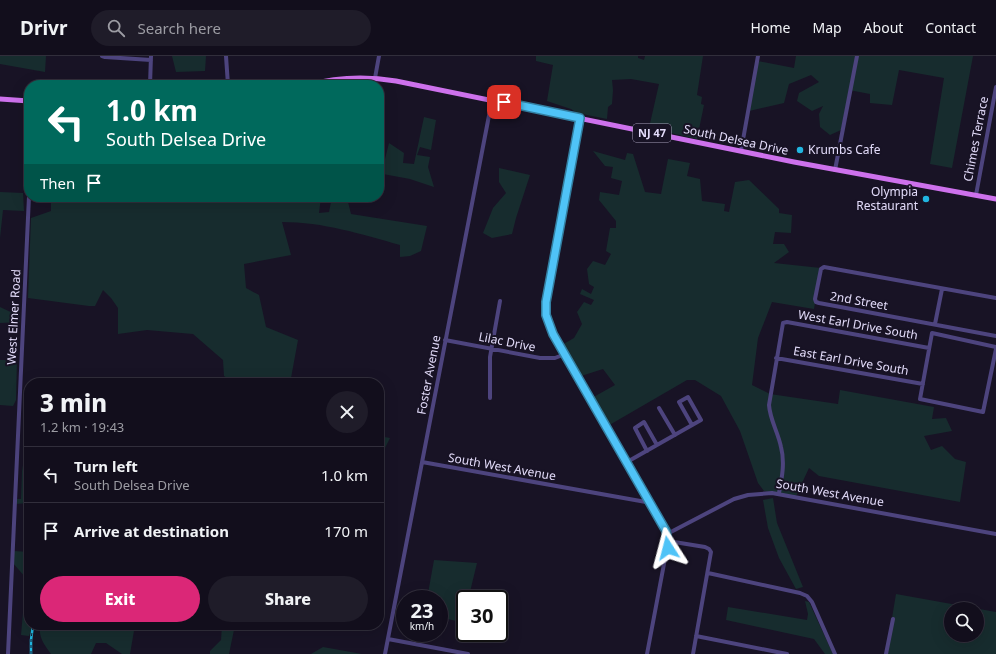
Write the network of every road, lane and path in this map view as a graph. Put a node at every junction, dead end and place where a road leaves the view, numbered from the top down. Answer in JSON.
{"nodes":[{"id":1,"x":102,"y":56,"type":"edge"},
{"id":2,"x":226,"y":56,"type":"edge"},
{"id":3,"x":379,"y":56,"type":"edge"},
{"id":4,"x":758,"y":56,"type":"edge"},
{"id":5,"x":857,"y":56,"type":"edge"},
{"id":6,"x":151,"y":58,"type":"edge"},
{"id":7,"x":375,"y":78,"type":"junction"},
{"id":8,"x":150,"y":80,"type":"edge"},
{"id":9,"x":228,"y":80,"type":"edge"},
{"id":10,"x":333,"y":80,"type":"edge"},
{"id":11,"x":996,"y":87,"type":"edge"},
{"id":12,"x":0,"y":99,"type":"edge"},
{"id":13,"x":492,"y":100,"type":"junction"},
{"id":14,"x":24,"y":101,"type":"edge"},
{"id":15,"x":580,"y":118,"type":"junction"},
{"id":16,"x":741,"y":151,"type":"junction"},
{"id":17,"x":835,"y":170,"type":"junction"},
{"id":18,"x":976,"y":195,"type":"junction"},
{"id":19,"x":996,"y":199,"type":"edge"},
{"id":20,"x":29,"y":202,"type":"edge"},
{"id":21,"x":942,"y":289,"type":"junction"},
{"id":22,"x":996,"y":298,"type":"edge"},
{"id":23,"x":500,"y":301,"type":"dead end"},
{"id":24,"x":936,"y":324,"type":"junction"},
{"id":25,"x":996,"y":336,"type":"edge"},
{"id":26,"x":445,"y":340,"type":"junction"},
{"id":27,"x":929,"y":348,"type":"junction"},
{"id":28,"x":996,"y":348,"type":"edge"},
{"id":29,"x":491,"y":349,"type":"junction"},
{"id":30,"x":565,"y":354,"type":"junction"},
{"id":31,"x":776,"y":358,"type":"junction"},
{"id":32,"x":990,"y":379,"type":"junction"},
{"id":33,"x":996,"y":380,"type":"edge"},
{"id":34,"x":923,"y":384,"type":"junction"},
{"id":35,"x":490,"y":398,"type":"dead end"},
{"id":36,"x":660,"y":408,"type":"dead end"},
{"id":37,"x":692,"y":425,"type":"junction"},
{"id":38,"x":675,"y":435,"type":"junction"},
{"id":39,"x":657,"y":445,"type":"junction"},
{"id":40,"x":647,"y":451,"type":"junction"},
{"id":41,"x":422,"y":462,"type":"junction"},
{"id":42,"x":627,"y":462,"type":"junction"},
{"id":43,"x":779,"y":493,"type":"junction"},
{"id":44,"x":650,"y":502,"type":"junction"},
{"id":45,"x":667,"y":534,"type":"junction"},
{"id":46,"x":996,"y":534,"type":"edge"},
{"id":47,"x":668,"y":541,"type":"junction"},
{"id":48,"x":708,"y":573,"type":"junction"},
{"id":49,"x":893,"y":619,"type":"dead end"},
{"id":50,"x":696,"y":636,"type":"junction"},
{"id":51,"x":388,"y":639,"type":"junction"},
{"id":52,"x":763,"y":652,"type":"edge"},
{"id":53,"x":8,"y":654,"type":"edge"},
{"id":54,"x":385,"y":654,"type":"edge"},
{"id":55,"x":468,"y":654,"type":"edge"},
{"id":56,"x":647,"y":654,"type":"edge"},
{"id":57,"x":693,"y":654,"type":"edge"},
{"id":58,"x":787,"y":654,"type":"edge"},
{"id":59,"x":835,"y":654,"type":"edge"},
{"id":60,"x":886,"y":654,"type":"edge"}],
"edges":[{"from":1,"to":6,"type":"street"},
{"from":2,"to":9,"type":"street"},
{"from":3,"to":7,"type":"street"},
{"from":4,"to":16,"type":"street"},
{"from":5,"to":17,"type":"street"},
{"from":6,"to":8,"type":"street"},
{"from":7,"to":10,"type":"main road","name":"South Delsea Drive","number":"NJ 47"},
{"from":7,"to":13,"type":"main road","name":"South Delsea Drive","number":"NJ 47"},
{"from":11,"to":18,"type":"street","name":"Chimes Terrace"},
{"from":12,"to":14,"type":"main road"},
{"from":13,"to":15,"type":"main road","name":"South Delsea Drive","number":"NJ 47"},
{"from":13,"to":26,"type":"street","name":"Foster Avenue"},
{"from":15,"to":16,"type":"main road","name":"South Delsea Drive","number":"NJ 47"},
{"from":15,"to":30,"type":"street"},
{"from":16,"to":17,"type":"main road","name":"South Delsea Drive","number":"NJ 47"},
{"from":17,"to":18,"type":"main road","name":"South Delsea Drive","number":"NJ 47"},
{"from":18,"to":19,"type":"main road","name":"South Delsea Drive","number":"NJ 47"},
{"from":20,"to":53,"type":"street","name":"West Elmer Road"},
{"from":21,"to":22,"type":"street","name":"2nd Street"},
{"from":21,"to":24,"type":"street"},
{"from":21,"to":24,"type":"street","name":"2nd Street"},
{"from":23,"to":29,"type":"street"},
{"from":24,"to":25,"type":"street","name":"2nd Street"},
{"from":26,"to":29,"type":"street","name":"Lilac Drive"},
{"from":26,"to":41,"type":"street","name":"Foster Avenue"},
{"from":27,"to":28,"type":"street"},
{"from":27,"to":31,"type":"street","name":"West Earl Drive South"},
{"from":27,"to":34,"type":"street"},
{"from":28,"to":32,"type":"street"},
{"from":29,"to":30,"type":"street","name":"Lilac Drive"},
{"from":29,"to":35,"type":"street"},
{"from":30,"to":42,"type":"street"},
{"from":31,"to":34,"type":"street","name":"East Earl Drive South"},
{"from":31,"to":43,"type":"street"},
{"from":32,"to":33,"type":"street"},
{"from":32,"to":34,"type":"street"},
{"from":36,"to":38,"type":"street"},
{"from":37,"to":37,"type":"street"},
{"from":37,"to":38,"type":"street"},
{"from":38,"to":39,"type":"street"},
{"from":39,"to":40,"type":"street"},
{"from":39,"to":40,"type":"street"},
{"from":40,"to":42,"type":"street"},
{"from":41,"to":44,"type":"street","name":"South West Avenue"},
{"from":41,"to":51,"type":"street","name":"Foster Avenue"},
{"from":42,"to":44,"type":"street"},
{"from":43,"to":45,"type":"street","name":"South West Avenue"},
{"from":43,"to":46,"type":"street","name":"South West Avenue"},
{"from":44,"to":45,"type":"street"},
{"from":45,"to":47,"type":"street"},
{"from":47,"to":48,"type":"street"},
{"from":47,"to":56,"type":"street"},
{"from":48,"to":50,"type":"street"},
{"from":48,"to":59,"type":"street"},
{"from":49,"to":60,"type":"street"},
{"from":50,"to":52,"type":"street"},
{"from":50,"to":57,"type":"street"},
{"from":51,"to":54,"type":"street","name":"Foster Avenue"},
{"from":51,"to":55,"type":"street"},
{"from":52,"to":58,"type":"street"}]}
